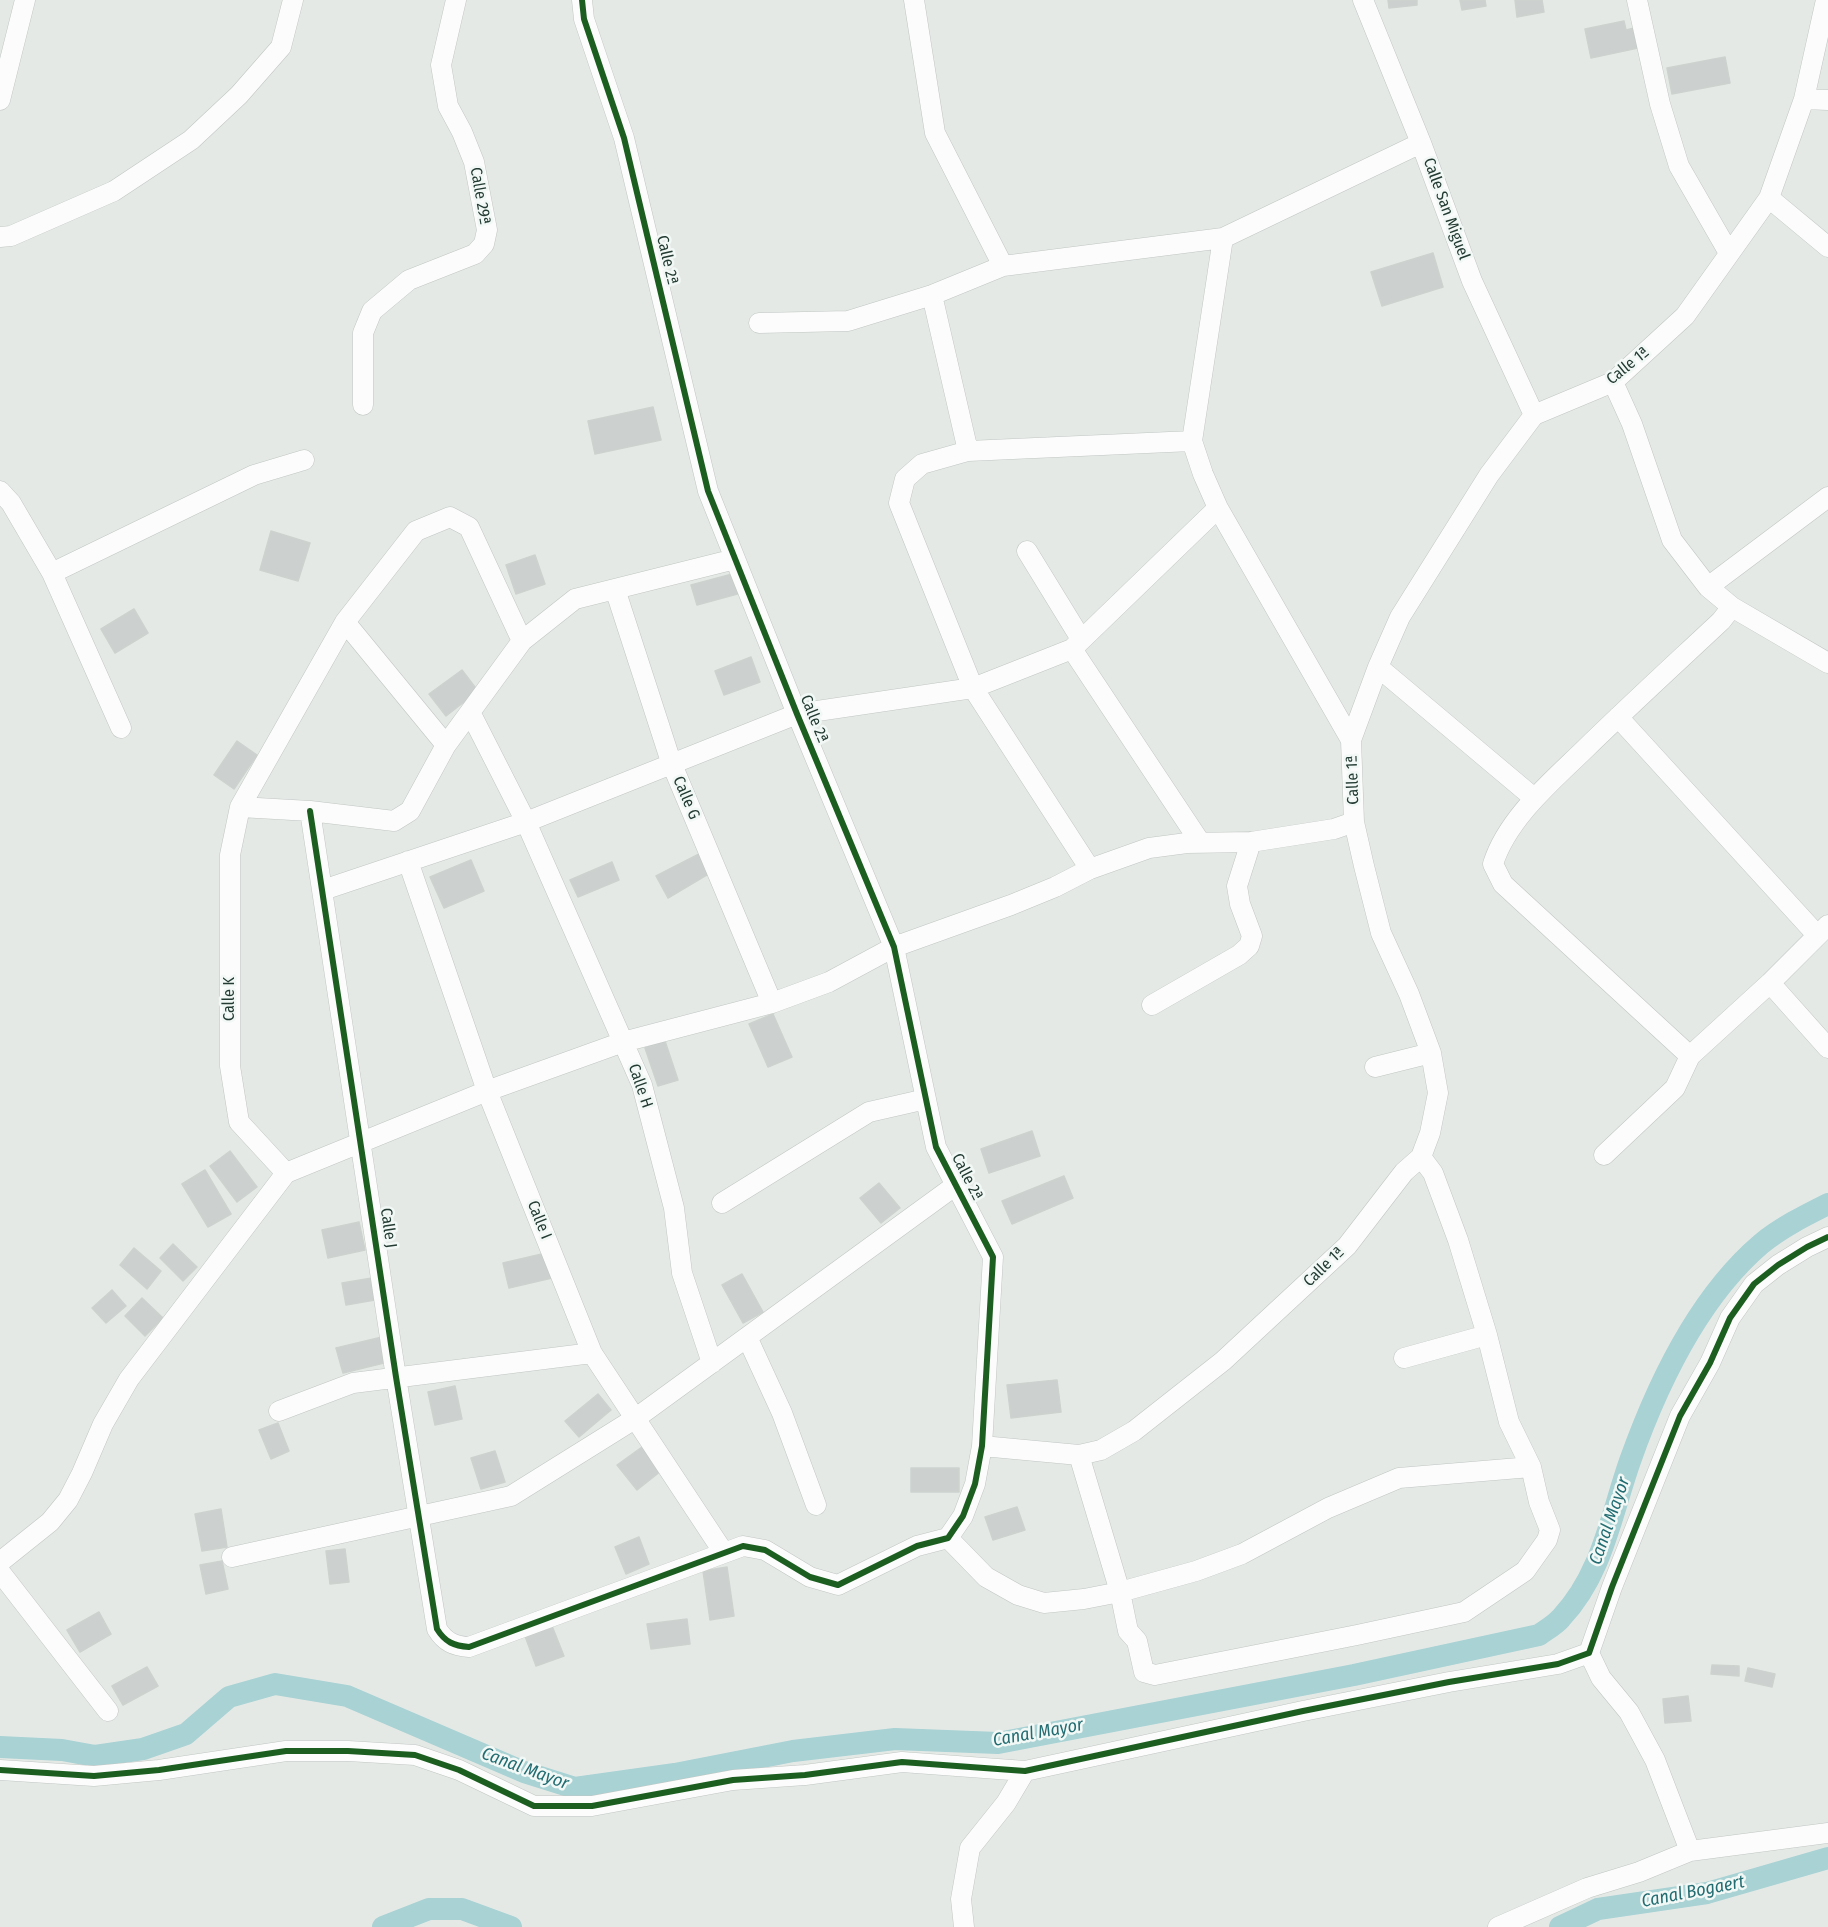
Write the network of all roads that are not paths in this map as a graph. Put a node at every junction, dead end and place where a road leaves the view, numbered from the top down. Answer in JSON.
{"nodes":[{"id":1,"x":25,"y":0,"type":"edge"},
{"id":2,"x":293,"y":0,"type":"edge"},
{"id":3,"x":456,"y":0,"type":"edge"},
{"id":4,"x":582,"y":0,"type":"edge"},
{"id":5,"x":914,"y":0,"type":"edge"},
{"id":6,"x":1363,"y":0,"type":"edge"},
{"id":7,"x":1637,"y":0,"type":"edge"},
{"id":8,"x":1826,"y":0,"type":"edge"},
{"id":9,"x":1804,"y":99,"type":"junction"},
{"id":10,"x":0,"y":100,"type":"edge"},
{"id":11,"x":1828,"y":100,"type":"edge"},
{"id":12,"x":1421,"y":143,"type":"junction"},
{"id":13,"x":1769,"y":198,"type":"junction"},
{"id":14,"x":0,"y":237,"type":"edge"},
{"id":15,"x":1223,"y":238,"type":"junction"},
{"id":16,"x":1828,"y":247,"type":"edge"},
{"id":17,"x":1729,"y":253,"type":"junction"},
{"id":18,"x":1003,"y":266,"type":"junction"},
{"id":19,"x":932,"y":295,"type":"junction"},
{"id":20,"x":759,"y":323,"type":"dead end"},
{"id":21,"x":1613,"y":382,"type":"junction"},
{"id":22,"x":363,"y":405,"type":"dead end"},
{"id":23,"x":1534,"y":415,"type":"junction"},
{"id":24,"x":1192,"y":441,"type":"junction"},
{"id":25,"x":968,"y":451,"type":"junction"},
{"id":26,"x":304,"y":460,"type":"dead end"},
{"id":27,"x":0,"y":491,"type":"edge"},
{"id":28,"x":1828,"y":497,"type":"edge"},
{"id":29,"x":1218,"y":508,"type":"junction"},
{"id":30,"x":1027,"y":551,"type":"dead end"},
{"id":31,"x":735,"y":559,"type":"junction"},
{"id":32,"x":52,"y":573,"type":"junction"},
{"id":33,"x":1708,"y":587,"type":"junction"},
{"id":34,"x":615,"y":589,"type":"junction"},
{"id":35,"x":1732,"y":607,"type":"junction"},
{"id":36,"x":345,"y":622,"type":"junction"},
{"id":37,"x":522,"y":641,"type":"junction"},
{"id":38,"x":1077,"y":644,"type":"junction"},
{"id":39,"x":1828,"y":663,"type":"edge"},
{"id":40,"x":1378,"y":667,"type":"junction"},
{"id":41,"x":974,"y":688,"type":"junction"},
{"id":42,"x":470,"y":712,"type":"junction"},
{"id":43,"x":796,"y":714,"type":"junction"},
{"id":44,"x":1618,"y":717,"type":"junction"},
{"id":45,"x":121,"y":728,"type":"dead end"},
{"id":46,"x":1351,"y":740,"type":"junction"},
{"id":47,"x":446,"y":745,"type":"junction"},
{"id":48,"x":671,"y":762,"type":"junction"},
{"id":49,"x":1534,"y":798,"type":"junction"},
{"id":50,"x":240,"y":807,"type":"junction"},
{"id":51,"x":310,"y":811,"type":"junction"},
{"id":52,"x":526,"y":822,"type":"junction"},
{"id":53,"x":1354,"y":822,"type":"junction"},
{"id":54,"x":1200,"y":842,"type":"junction"},
{"id":55,"x":1251,"y":842,"type":"junction"},
{"id":56,"x":408,"y":861,"type":"junction"},
{"id":57,"x":1090,"y":869,"type":"junction"},
{"id":58,"x":322,"y":890,"type":"junction"},
{"id":59,"x":1822,"y":930,"type":"edge"},
{"id":60,"x":894,"y":947,"type":"junction"},
{"id":61,"x":1770,"y":983,"type":"junction"},
{"id":62,"x":772,"y":1003,"type":"junction"},
{"id":63,"x":1152,"y":1005,"type":"dead end"},
{"id":64,"x":623,"y":1042,"type":"junction"},
{"id":65,"x":1828,"y":1048,"type":"edge"},
{"id":66,"x":1431,"y":1053,"type":"junction"},
{"id":67,"x":1690,"y":1056,"type":"junction"},
{"id":68,"x":1375,"y":1067,"type":"dead end"},
{"id":69,"x":487,"y":1091,"type":"junction"},
{"id":70,"x":926,"y":1099,"type":"junction"},
{"id":71,"x":361,"y":1142,"type":"junction"},
{"id":72,"x":1604,"y":1155,"type":"dead end"},
{"id":73,"x":1421,"y":1156,"type":"junction"},
{"id":74,"x":286,"y":1173,"type":"junction"},
{"id":75,"x":956,"y":1185,"type":"junction"},
{"id":76,"x":722,"y":1203,"type":"dead end"},
{"id":77,"x":1828,"y":1237,"type":"edge"},
{"id":78,"x":1487,"y":1335,"type":"junction"},
{"id":79,"x":747,"y":1337,"type":"junction"},
{"id":80,"x":592,"y":1353,"type":"junction"},
{"id":81,"x":1404,"y":1358,"type":"dead end"},
{"id":82,"x":712,"y":1363,"type":"junction"},
{"id":83,"x":396,"y":1377,"type":"junction"},
{"id":84,"x":279,"y":1411,"type":"dead end"},
{"id":85,"x":636,"y":1418,"type":"junction"},
{"id":86,"x":982,"y":1446,"type":"junction"},
{"id":87,"x":1079,"y":1455,"type":"junction"},
{"id":88,"x":1531,"y":1467,"type":"junction"},
{"id":89,"x":816,"y":1505,"type":"dead end"},
{"id":90,"x":420,"y":1516,"type":"junction"},
{"id":91,"x":948,"y":1538,"type":"junction"},
{"id":92,"x":724,"y":1553,"type":"junction"},
{"id":93,"x":232,"y":1557,"type":"dead end"},
{"id":94,"x":0,"y":1562,"type":"edge"},
{"id":95,"x":0,"y":1572,"type":"edge"},
{"id":96,"x":1120,"y":1592,"type":"junction"},
{"id":97,"x":1589,"y":1653,"type":"junction"},
{"id":98,"x":108,"y":1710,"type":"dead end"},
{"id":99,"x":0,"y":1770,"type":"edge"},
{"id":100,"x":1025,"y":1771,"type":"junction"},
{"id":101,"x":1828,"y":1833,"type":"edge"},
{"id":102,"x":1690,"y":1851,"type":"junction"},
{"id":103,"x":964,"y":1927,"type":"edge"},
{"id":104,"x":1498,"y":1927,"type":"edge"}],
"edges":[{"from":1,"to":10,"type":"street"},
{"from":2,"to":14,"type":"street"},
{"from":3,"to":22,"type":"street","name":"Calle 29ª"},
{"from":4,"to":31,"type":"street","name":"Calle 2ª"},
{"from":5,"to":18,"type":"street"},
{"from":6,"to":12,"type":"street","name":"Calle San Miguel"},
{"from":7,"to":17,"type":"street"},
{"from":8,"to":9,"type":"street","name":"Calle 1ª"},
{"from":9,"to":11,"type":"street"},
{"from":9,"to":13,"type":"street","name":"Calle 1ª"},
{"from":12,"to":15,"type":"street"},
{"from":12,"to":23,"type":"street","name":"Calle San Miguel"},
{"from":13,"to":16,"type":"street"},
{"from":13,"to":17,"type":"street","name":"Calle 1ª"},
{"from":15,"to":18,"type":"street"},
{"from":15,"to":24,"type":"street"},
{"from":17,"to":21,"type":"street","name":"Calle 1ª"},
{"from":18,"to":19,"type":"street"},
{"from":19,"to":20,"type":"street"},
{"from":19,"to":25,"type":"street"},
{"from":21,"to":23,"type":"street","name":"Calle 1ª"},
{"from":21,"to":33,"type":"street"},
{"from":23,"to":40,"type":"street","name":"Calle 1ª"},
{"from":24,"to":25,"type":"street"},
{"from":24,"to":29,"type":"street"},
{"from":25,"to":41,"type":"street"},
{"from":26,"to":32,"type":"street"},
{"from":27,"to":32,"type":"street"},
{"from":28,"to":33,"type":"street"},
{"from":29,"to":38,"type":"street"},
{"from":29,"to":46,"type":"street"},
{"from":30,"to":38,"type":"street"},
{"from":31,"to":34,"type":"street"},
{"from":31,"to":43,"type":"street","name":"Calle 2ª"},
{"from":32,"to":45,"type":"street"},
{"from":33,"to":35,"type":"street"},
{"from":34,"to":37,"type":"street"},
{"from":34,"to":48,"type":"street","name":"Calle G"},
{"from":35,"to":39,"type":"street"},
{"from":35,"to":44,"type":"street"},
{"from":36,"to":37,"type":"street","name":"Calle K"},
{"from":36,"to":47,"type":"street"},
{"from":36,"to":50,"type":"street","name":"Calle K"},
{"from":37,"to":42,"type":"street"},
{"from":38,"to":41,"type":"street"},
{"from":38,"to":54,"type":"street"},
{"from":40,"to":46,"type":"street","name":"Calle 1ª"},
{"from":40,"to":49,"type":"street"},
{"from":41,"to":43,"type":"street"},
{"from":41,"to":57,"type":"street"},
{"from":42,"to":47,"type":"street"},
{"from":42,"to":52,"type":"street","name":"Calle H"},
{"from":43,"to":48,"type":"street"},
{"from":43,"to":60,"type":"street","name":"Calle 2ª"},
{"from":44,"to":49,"type":"street"},
{"from":44,"to":59,"type":"street"},
{"from":46,"to":53,"type":"street","name":"Calle 1ª"},
{"from":47,"to":51,"type":"street"},
{"from":48,"to":52,"type":"street"},
{"from":48,"to":62,"type":"street","name":"Calle G"},
{"from":49,"to":67,"type":"street"},
{"from":50,"to":51,"type":"street"},
{"from":50,"to":74,"type":"street","name":"Calle K"},
{"from":51,"to":58,"type":"street","name":"Calle J"},
{"from":52,"to":56,"type":"street"},
{"from":52,"to":64,"type":"street","name":"Calle H"},
{"from":53,"to":55,"type":"street"},
{"from":53,"to":66,"type":"street","name":"Calle 1ª"},
{"from":54,"to":55,"type":"street"},
{"from":54,"to":57,"type":"street"},
{"from":55,"to":63,"type":"street"},
{"from":56,"to":58,"type":"street"},
{"from":56,"to":69,"type":"street","name":"Calle I"},
{"from":57,"to":60,"type":"street"},
{"from":58,"to":71,"type":"street","name":"Calle J"},
{"from":59,"to":61,"type":"street"},
{"from":60,"to":62,"type":"street"},
{"from":60,"to":70,"type":"street","name":"Calle 2ª"},
{"from":61,"to":65,"type":"street"},
{"from":61,"to":67,"type":"street"},
{"from":62,"to":64,"type":"street"},
{"from":64,"to":69,"type":"street"},
{"from":64,"to":82,"type":"street","name":"Calle H"},
{"from":66,"to":68,"type":"street"},
{"from":66,"to":73,"type":"street","name":"Calle 1ª"},
{"from":67,"to":72,"type":"street"},
{"from":69,"to":71,"type":"street"},
{"from":69,"to":80,"type":"street","name":"Calle I"},
{"from":70,"to":75,"type":"street","name":"Calle 2ª"},
{"from":70,"to":76,"type":"street"},
{"from":71,"to":74,"type":"street"},
{"from":71,"to":83,"type":"street","name":"Calle J"},
{"from":73,"to":78,"type":"street"},
{"from":73,"to":87,"type":"street","name":"Calle 1ª"},
{"from":74,"to":94,"type":"street"},
{"from":75,"to":79,"type":"street"},
{"from":75,"to":86,"type":"street","name":"Calle 2ª"},
{"from":77,"to":97,"type":"street"},
{"from":78,"to":81,"type":"street"},
{"from":78,"to":88,"type":"street"},
{"from":79,"to":82,"type":"street"},
{"from":79,"to":89,"type":"street"},
{"from":80,"to":83,"type":"street"},
{"from":80,"to":85,"type":"street","name":"Calle I"},
{"from":82,"to":85,"type":"street"},
{"from":83,"to":84,"type":"street"},
{"from":83,"to":90,"type":"street","name":"Calle J"},
{"from":85,"to":90,"type":"street"},
{"from":85,"to":92,"type":"street","name":"Calle I"},
{"from":86,"to":87,"type":"street","name":"Calle 1ª"},
{"from":86,"to":91,"type":"street","name":"Calle 2ª"},
{"from":87,"to":96,"type":"street"},
{"from":88,"to":96,"type":"street"},
{"from":88,"to":96,"type":"street"},
{"from":90,"to":92,"type":"street","name":"Calle J"},
{"from":90,"to":93,"type":"street"},
{"from":91,"to":92,"type":"street"},
{"from":91,"to":96,"type":"street"},
{"from":95,"to":98,"type":"street"},
{"from":97,"to":100,"type":"street"},
{"from":97,"to":102,"type":"street"},
{"from":99,"to":100,"type":"street"},
{"from":100,"to":103,"type":"street"},
{"from":101,"to":102,"type":"street"},
{"from":102,"to":104,"type":"street"}]}
